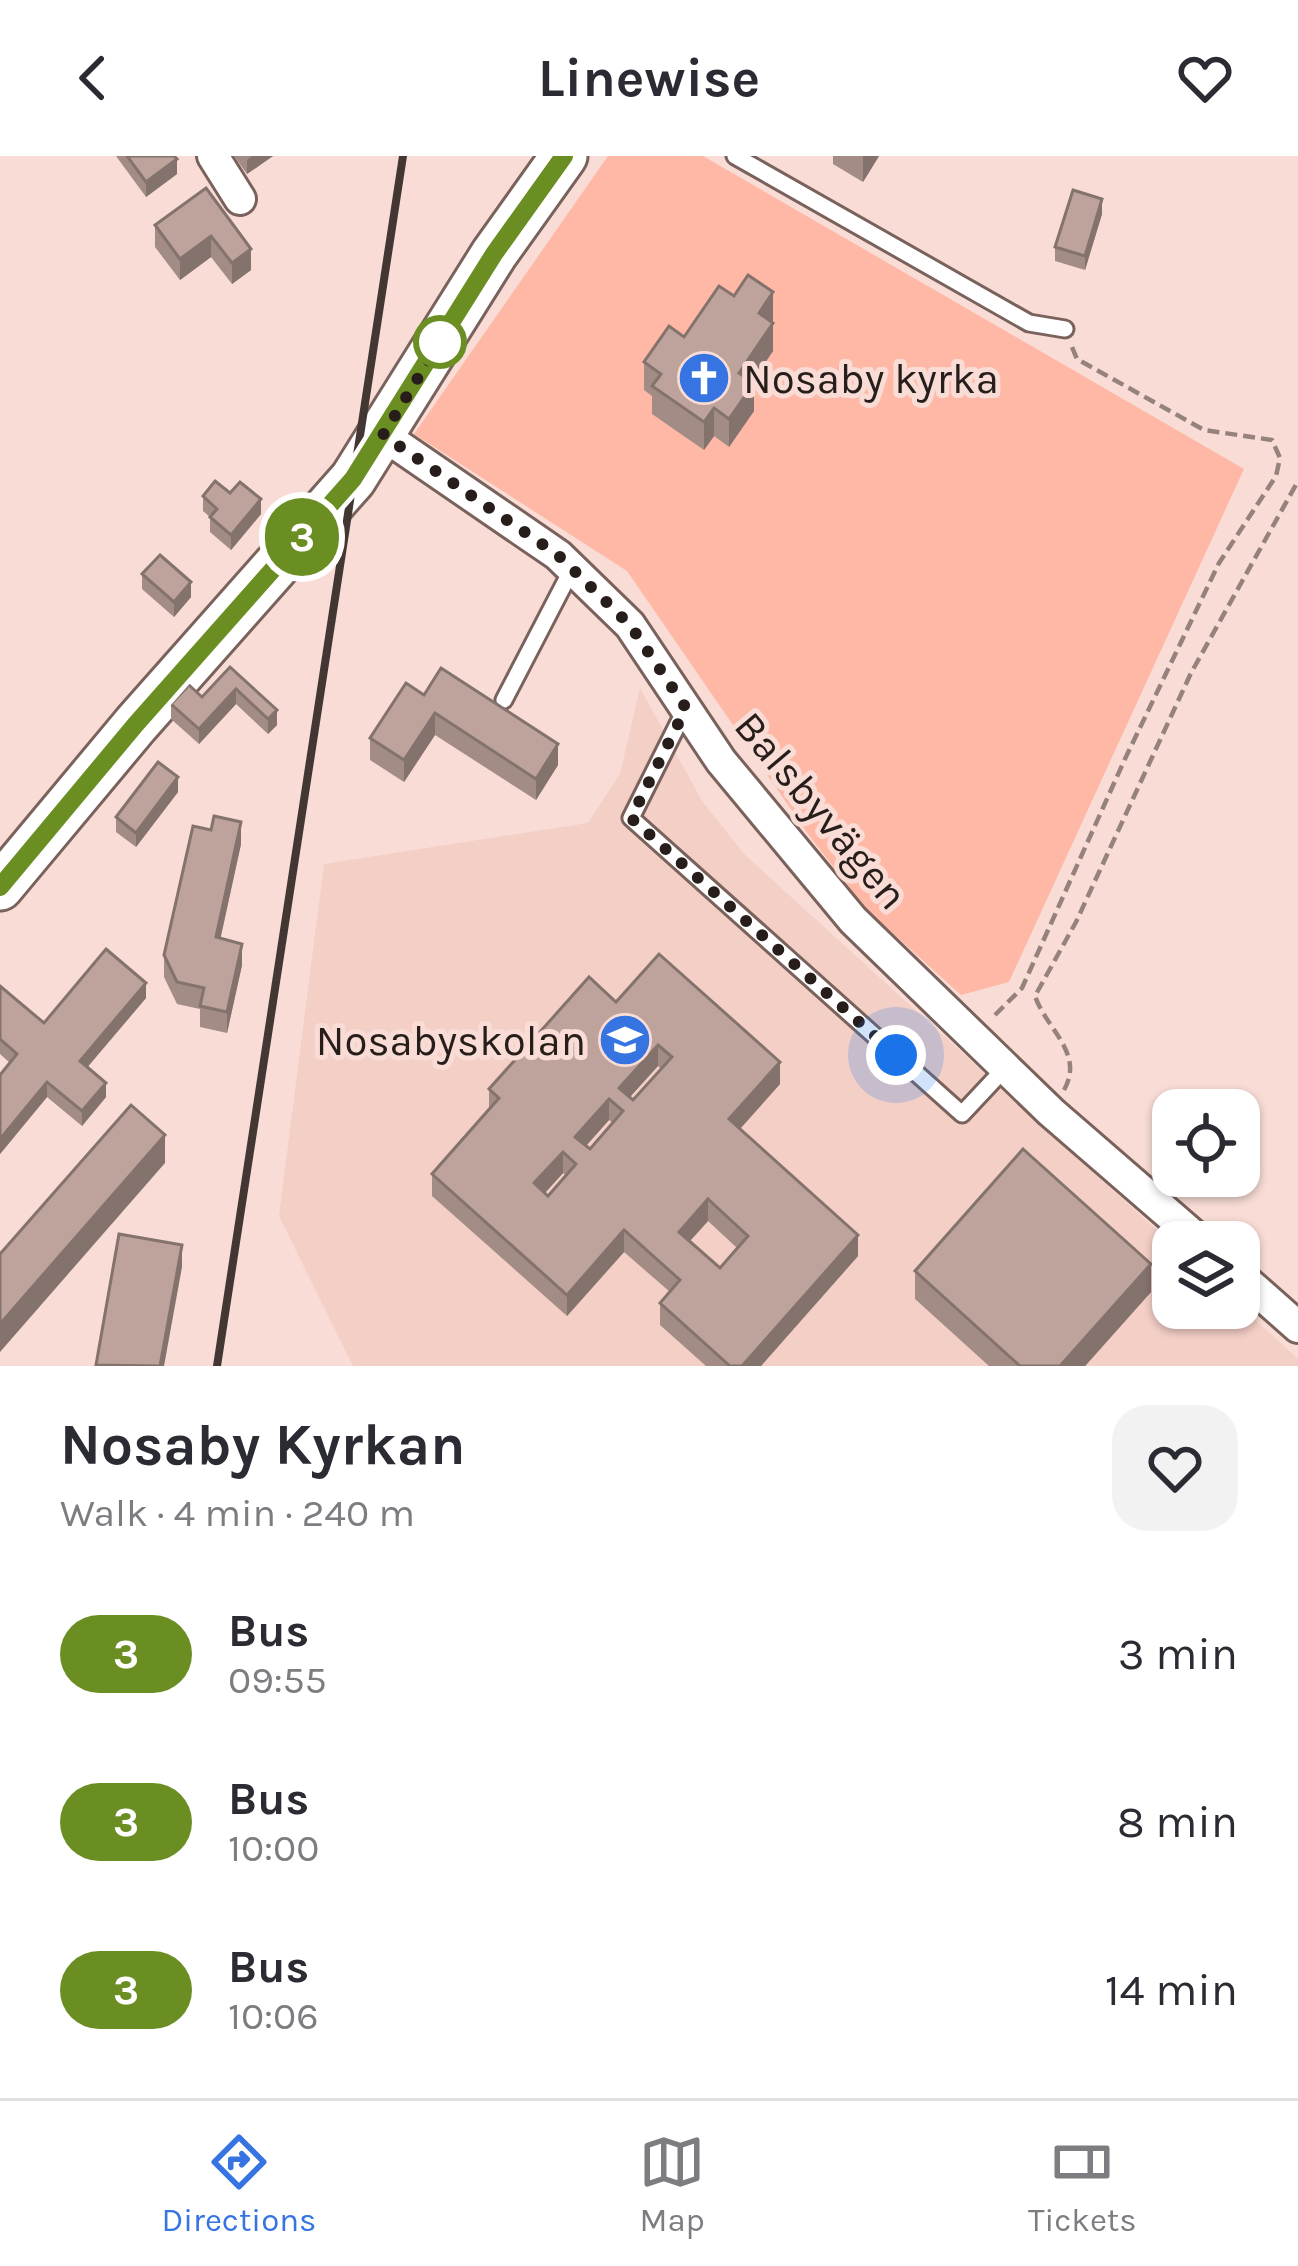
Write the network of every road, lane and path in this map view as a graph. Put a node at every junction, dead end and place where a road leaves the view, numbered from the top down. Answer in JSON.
{"nodes":[{"id":1,"x":213,"y":156,"type":"edge"},
{"id":2,"x":564,"y":156,"type":"edge"},
{"id":3,"x":735,"y":156,"type":"edge"},
{"id":4,"x":240,"y":199,"type":"dead end"},
{"id":5,"x":1064,"y":329,"type":"joint"},
{"id":6,"x":383,"y":435,"type":"junction"},
{"id":7,"x":1298,"y":481,"type":"edge"},
{"id":8,"x":572,"y":569,"type":"junction"},
{"id":9,"x":505,"y":700,"type":"dead end"},
{"id":10,"x":686,"y":708,"type":"junction"},
{"id":11,"x":0,"y":887,"type":"edge"},
{"id":12,"x":974,"y":1036,"type":"junction"},
{"id":13,"x":1006,"y":1067,"type":"junction"},
{"id":14,"x":1052,"y":1112,"type":"junction"},
{"id":15,"x":1177,"y":1221,"type":"edge"},
{"id":16,"x":1260,"y":1294,"type":"edge"},
{"id":17,"x":1298,"y":1327,"type":"edge"}],
"edges":[{"from":1,"to":4,"type":"street"},
{"from":2,"to":6,"type":"main road"},
{"from":3,"to":5,"type":"lane"},
{"from":5,"to":12,"type":"path"},
{"from":6,"to":8,"type":"street","name":"Balsbyvägen"},
{"from":6,"to":11,"type":"main road"},
{"from":7,"to":14,"type":"path"},
{"from":8,"to":9,"type":"lane"},
{"from":8,"to":10,"type":"street","name":"Balsbyvägen"},
{"from":10,"to":12,"type":"street","name":"Balsbyvägen"},
{"from":10,"to":13,"type":"lane"},
{"from":12,"to":13,"type":"street","name":"Balsbyvägen"},
{"from":13,"to":14,"type":"street","name":"Balsbyvägen"},
{"from":14,"to":15,"type":"street","name":"Balsbyvägen"},
{"from":16,"to":17,"type":"street"}]}
